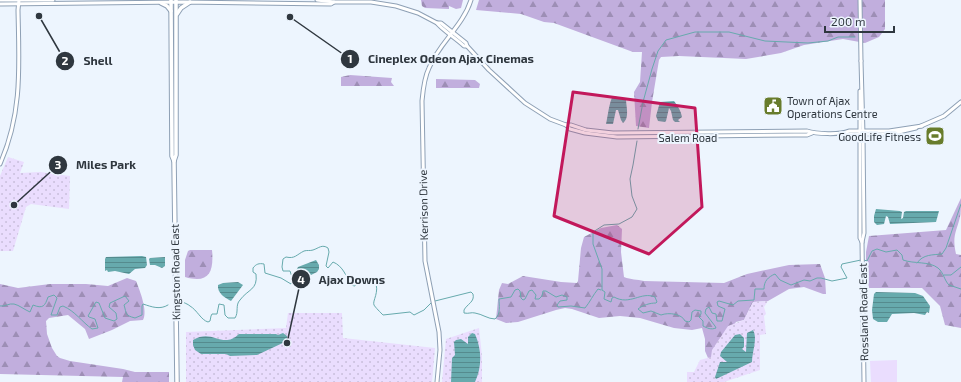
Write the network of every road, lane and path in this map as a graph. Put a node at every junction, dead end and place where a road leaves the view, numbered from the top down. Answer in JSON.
{"nodes":[{"id":1,"x":0,"y":0,"type":"edge"},
{"id":2,"x":53,"y":0,"type":"edge"},
{"id":3,"x":317,"y":0,"type":"edge"},
{"id":4,"x":471,"y":0,"type":"edge"},
{"id":5,"x":860,"y":0,"type":"edge"},
{"id":6,"x":171,"y":1,"type":"edge"},
{"id":7,"x":176,"y":1,"type":"edge"},
{"id":8,"x":19,"y":2,"type":"edge"},
{"id":9,"x":190,"y":2,"type":"junction"},
{"id":10,"x":311,"y":2,"type":"edge"},
{"id":11,"x":334,"y":2,"type":"junction"},
{"id":12,"x":161,"y":3,"type":"junction"},
{"id":13,"x":0,"y":4,"type":"edge"},
{"id":14,"x":171,"y":12,"type":"junction"},
{"id":15,"x":176,"y":15,"type":"junction"},
{"id":16,"x":452,"y":33,"type":"junction"},
{"id":17,"x":961,"y":102,"type":"edge"},
{"id":18,"x":862,"y":132,"type":"junction"},
{"id":19,"x":174,"y":161,"type":"junction"},
{"id":20,"x":0,"y":164,"type":"edge"},
{"id":21,"x":176,"y":382,"type":"edge"},
{"id":22,"x":437,"y":382,"type":"edge"},
{"id":23,"x":864,"y":382,"type":"edge"}],
"edges":[{"from":1,"to":8,"type":"main road"},
{"from":2,"to":8,"type":"main road"},
{"from":3,"to":11,"type":"main road","name":"Salem Road"},
{"from":4,"to":16,"type":"main road","name":"Kerrison Drive"},
{"from":5,"to":18,"type":"main road","name":"Rossland Road East"},
{"from":6,"to":7,"type":"main road","name":"Salem Road"},
{"from":6,"to":12,"type":"main road","name":"Salem Road"},
{"from":6,"to":14,"type":"main road","name":"Kingston Road East"},
{"from":7,"to":9,"type":"main road","name":"Salem Road"},
{"from":7,"to":15,"type":"main road","name":"Kingston Road East"},
{"from":8,"to":12,"type":"main road","name":"Salem Road"},
{"from":8,"to":13,"type":"main road"},
{"from":8,"to":20,"type":"main road"},
{"from":9,"to":10,"type":"main road","name":"Salem Road"},
{"from":9,"to":15,"type":"main road"},
{"from":10,"to":11,"type":"main road","name":"Salem Road"},
{"from":11,"to":16,"type":"main road","name":"Salem Road"},
{"from":12,"to":14,"type":"main road"},
{"from":14,"to":19,"type":"main road","name":"Kingston Road East"},
{"from":15,"to":19,"type":"main road","name":"Kingston Road East"},
{"from":16,"to":18,"type":"main road","name":"Salem Road"},
{"from":16,"to":22,"type":"main road","name":"Kerrison Drive"},
{"from":17,"to":18,"type":"main road","name":"Salem Road"},
{"from":18,"to":23,"type":"main road","name":"Rossland Road East"},
{"from":19,"to":21,"type":"main road","name":"Kingston Road East"}]}
